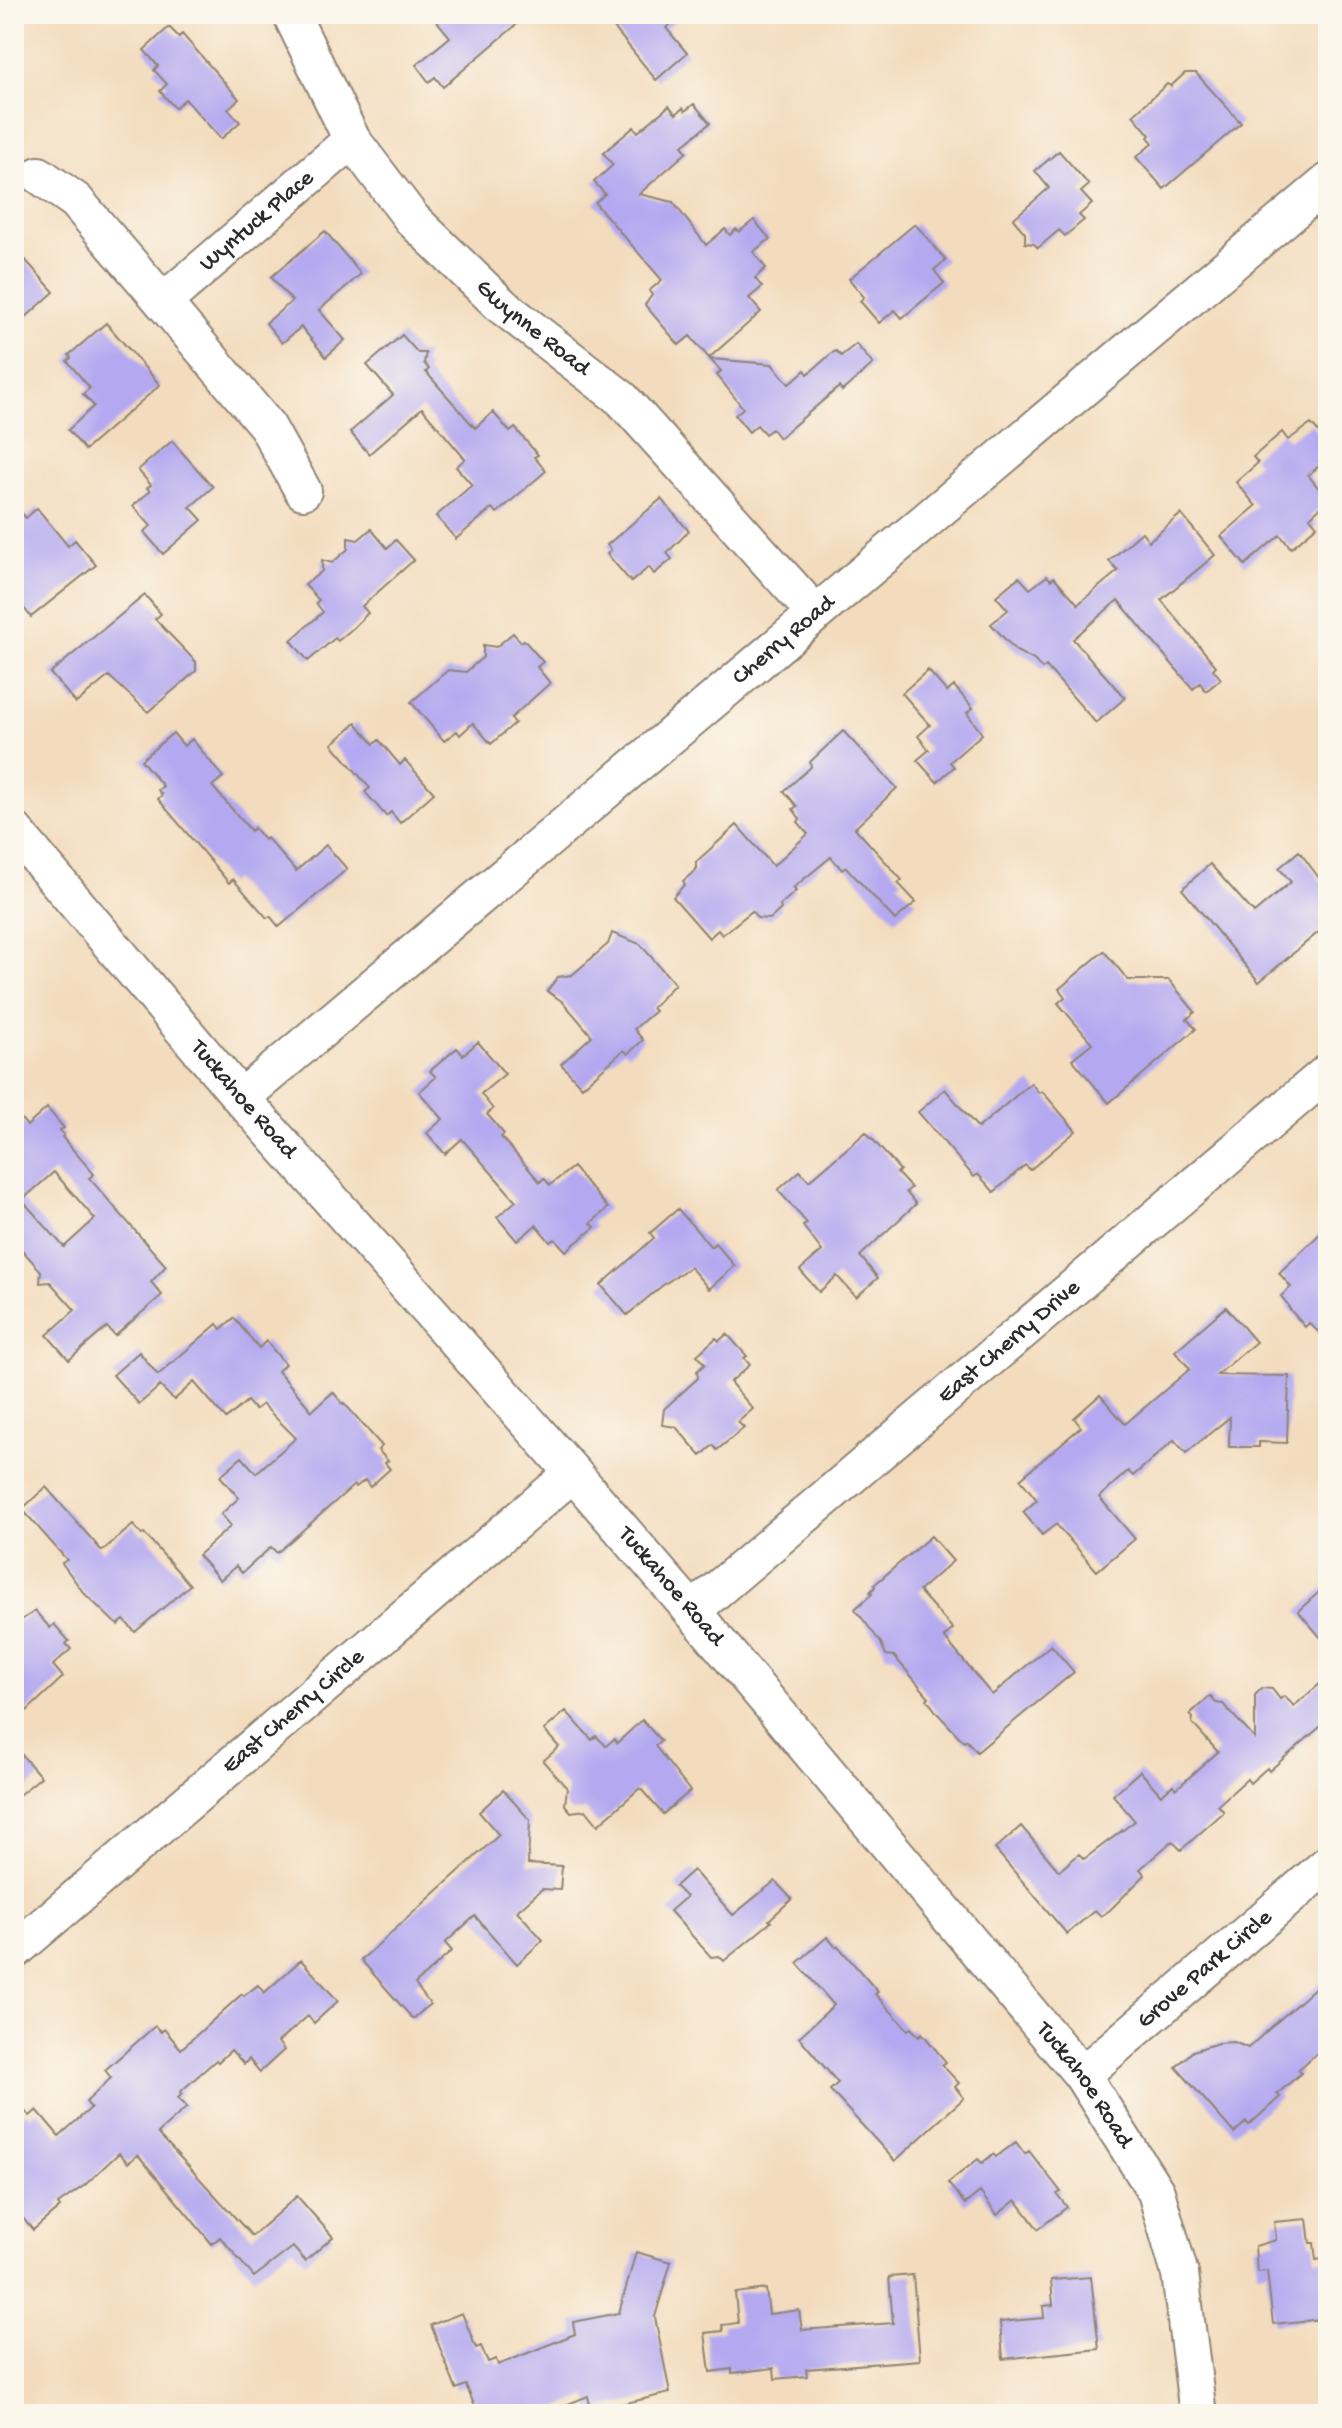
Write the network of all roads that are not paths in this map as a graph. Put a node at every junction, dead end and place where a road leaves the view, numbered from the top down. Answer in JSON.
{"nodes":[{"id":1,"x":291,"y":14,"type":"edge"},
{"id":2,"x":352,"y":140,"type":"junction"},
{"id":3,"x":39,"y":175,"type":"dead end"},
{"id":4,"x":1328,"y":182,"type":"edge"},
{"id":5,"x":163,"y":302,"type":"junction"},
{"id":6,"x":303,"y":491,"type":"dead end"},
{"id":7,"x":815,"y":613,"type":"junction"},
{"id":8,"x":14,"y":830,"type":"edge"},
{"id":9,"x":1328,"y":1072,"type":"edge"},
{"id":10,"x":241,"y":1098,"type":"junction"},
{"id":11,"x":573,"y":1473,"type":"junction"},
{"id":12,"x":692,"y":1611,"type":"junction"},
{"id":13,"x":1328,"y":1864,"type":"edge"},
{"id":14,"x":14,"y":1951,"type":"edge"},
{"id":15,"x":1082,"y":2075,"type":"junction"},
{"id":16,"x":1198,"y":2414,"type":"edge"}],
"edges":[{"from":1,"to":2,"type":"street","name":"Gwynne Road"},
{"from":2,"to":5,"type":"street","name":"Wyntuck Place"},
{"from":2,"to":7,"type":"street","name":"Gwynne Road"},
{"from":3,"to":5,"type":"street"},
{"from":4,"to":7,"type":"street","name":"Cherry Road"},
{"from":5,"to":6,"type":"street"},
{"from":7,"to":10,"type":"street","name":"Cherry Road"},
{"from":8,"to":10,"type":"street","name":"Tuckahoe Road"},
{"from":9,"to":12,"type":"street","name":"East Cherry Drive"},
{"from":10,"to":11,"type":"street","name":"Tuckahoe Road"},
{"from":11,"to":12,"type":"street","name":"Tuckahoe Road"},
{"from":11,"to":14,"type":"street","name":"East Cherry Circle"},
{"from":12,"to":15,"type":"street","name":"Tuckahoe Road"},
{"from":13,"to":15,"type":"street","name":"Grove Park Circle"},
{"from":15,"to":16,"type":"street","name":"Tuckahoe Road"}]}
